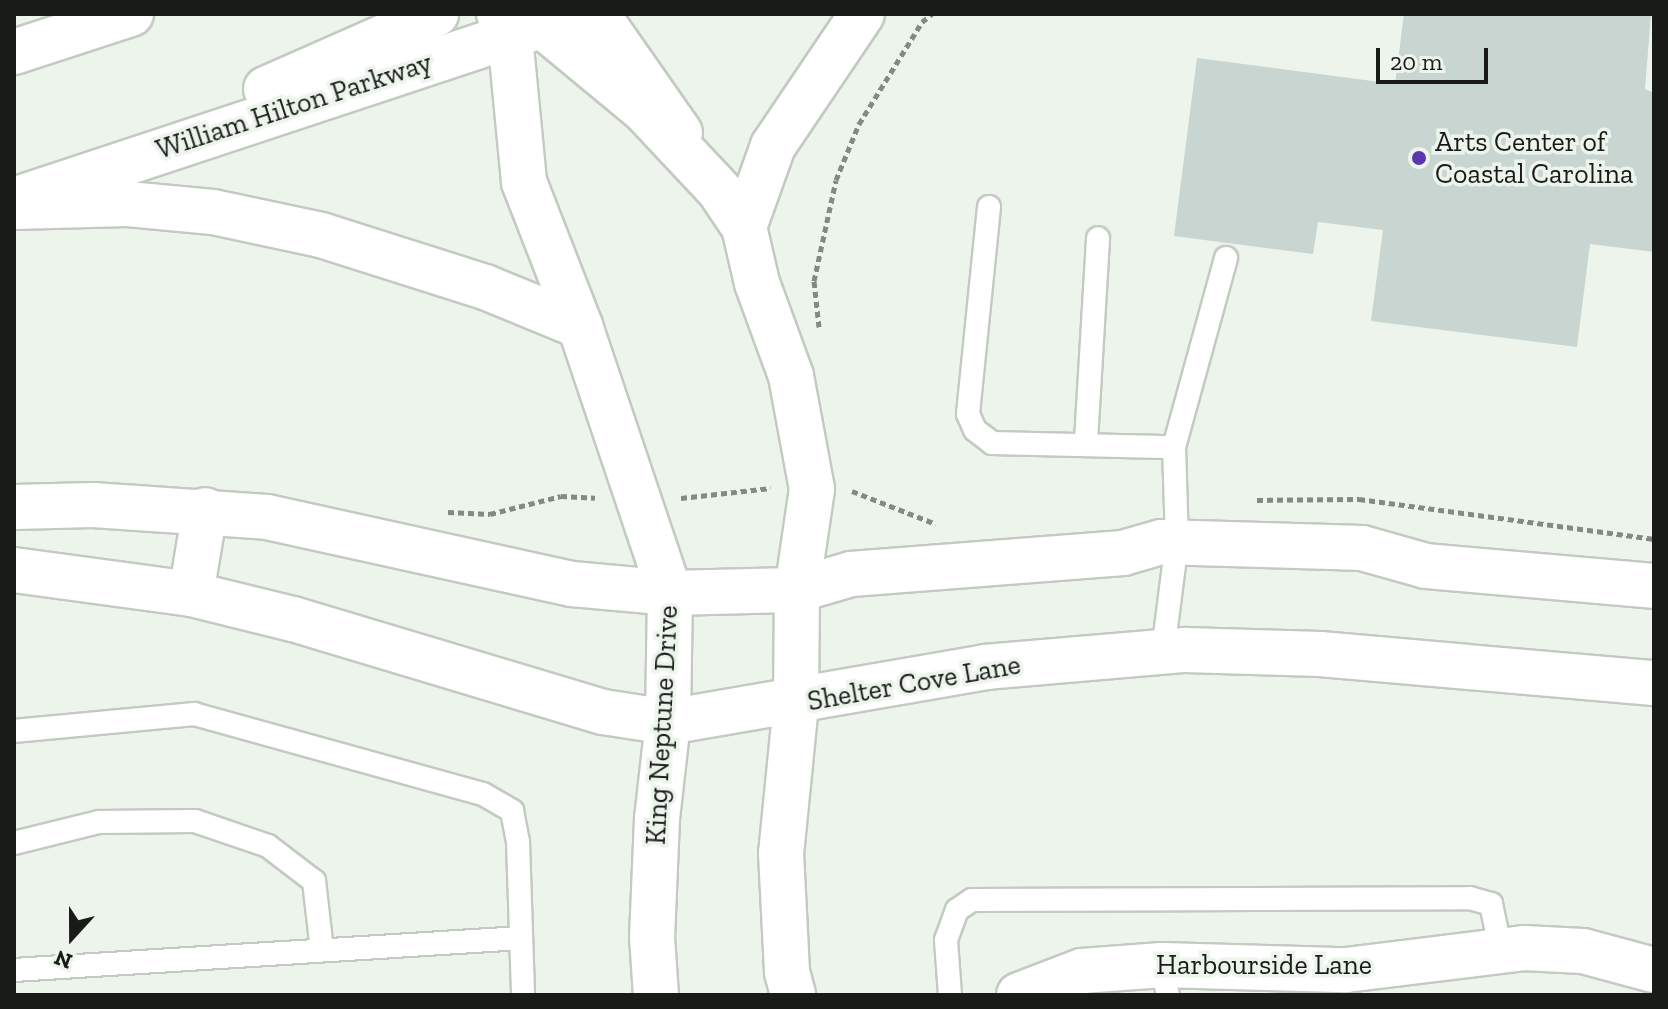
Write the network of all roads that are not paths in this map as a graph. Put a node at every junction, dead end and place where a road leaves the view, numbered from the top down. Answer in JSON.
{"nodes":[{"id":1,"x":92,"y":14,"type":"edge"},
{"id":2,"x":131,"y":14,"type":"edge"},
{"id":3,"x":436,"y":14,"type":"edge"},
{"id":4,"x":597,"y":14,"type":"edge"},
{"id":5,"x":862,"y":14,"type":"edge"},
{"id":6,"x":530,"y":19,"type":"edge"},
{"id":7,"x":33,"y":44,"type":"edge"},
{"id":8,"x":720,"y":191,"type":"junction"},
{"id":9,"x":14,"y":199,"type":"edge"},
{"id":10,"x":14,"y":207,"type":"edge"},
{"id":11,"x":989,"y":207,"type":"dead end"},
{"id":12,"x":744,"y":227,"type":"junction"},
{"id":13,"x":1098,"y":238,"type":"dead end"},
{"id":14,"x":1226,"y":258,"type":"dead end"},
{"id":15,"x":580,"y":326,"type":"junction"},
{"id":16,"x":1086,"y":441,"type":"junction"},
{"id":17,"x":1174,"y":447,"type":"junction"},
{"id":18,"x":14,"y":507,"type":"edge"},
{"id":19,"x":205,"y":510,"type":"junction"},
{"id":20,"x":1177,"y":542,"type":"junction"},
{"id":21,"x":14,"y":570,"type":"edge"},
{"id":22,"x":1654,"y":586,"type":"edge"},
{"id":23,"x":797,"y":590,"type":"junction"},
{"id":24,"x":670,"y":593,"type":"junction"},
{"id":25,"x":191,"y":594,"type":"junction"},
{"id":26,"x":1163,"y":651,"type":"junction"},
{"id":27,"x":1654,"y":683,"type":"edge"},
{"id":28,"x":796,"y":704,"type":"junction"},
{"id":29,"x":668,"y":722,"type":"junction"},
{"id":30,"x":14,"y":731,"type":"edge"},
{"id":31,"x":14,"y":843,"type":"edge"},
{"id":32,"x":521,"y":938,"type":"junction"},
{"id":33,"x":322,"y":950,"type":"junction"},
{"id":34,"x":1501,"y":951,"type":"junction"},
{"id":35,"x":14,"y":970,"type":"edge"},
{"id":36,"x":1654,"y":970,"type":"edge"},
{"id":37,"x":1165,"y":980,"type":"edge"},
{"id":38,"x":523,"y":995,"type":"edge"},
{"id":39,"x":656,"y":995,"type":"edge"},
{"id":40,"x":793,"y":995,"type":"edge"},
{"id":41,"x":950,"y":995,"type":"edge"},
{"id":42,"x":1019,"y":995,"type":"edge"}],
"edges":[{"from":1,"to":7,"type":"main road"},
{"from":2,"to":7,"type":"main road"},
{"from":3,"to":9,"type":"main road"},
{"from":4,"to":8,"type":"main road"},
{"from":5,"to":12,"type":"main road"},
{"from":6,"to":8,"type":"main road"},
{"from":6,"to":9,"type":"main road","name":"William Hilton Parkway"},
{"from":6,"to":15,"type":"main road","name":"King Neptune Drive"},
{"from":8,"to":12,"type":"main road"},
{"from":10,"to":15,"type":"main road"},
{"from":11,"to":16,"type":"lane"},
{"from":12,"to":23,"type":"main road"},
{"from":13,"to":16,"type":"lane"},
{"from":14,"to":17,"type":"lane"},
{"from":15,"to":24,"type":"main road","name":"King Neptune Drive"},
{"from":16,"to":17,"type":"lane"},
{"from":17,"to":20,"type":"lane"},
{"from":18,"to":19,"type":"main road"},
{"from":19,"to":24,"type":"main road"},
{"from":19,"to":25,"type":"main road"},
{"from":20,"to":22,"type":"main road"},
{"from":20,"to":23,"type":"main road"},
{"from":20,"to":26,"type":"lane"},
{"from":21,"to":25,"type":"main road","name":"Shelter Cove Lane"},
{"from":23,"to":24,"type":"main road"},
{"from":23,"to":28,"type":"main road"},
{"from":24,"to":29,"type":"main road","name":"King Neptune Drive"},
{"from":25,"to":29,"type":"main road","name":"Shelter Cove Lane"},
{"from":26,"to":27,"type":"main road","name":"Shelter Cove Lane"},
{"from":26,"to":28,"type":"main road","name":"Shelter Cove Lane"},
{"from":28,"to":29,"type":"main road","name":"Shelter Cove Lane"},
{"from":28,"to":40,"type":"main road"},
{"from":29,"to":39,"type":"main road","name":"King Neptune Drive"},
{"from":30,"to":32,"type":"lane"},
{"from":31,"to":33,"type":"lane"},
{"from":32,"to":33,"type":"lane"},
{"from":32,"to":38,"type":"lane"},
{"from":33,"to":35,"type":"lane"},
{"from":34,"to":36,"type":"main road","name":"Harbourside Lane"},
{"from":34,"to":37,"type":"main road","name":"Harbourside Lane"},
{"from":34,"to":41,"type":"lane"},
{"from":37,"to":42,"type":"main road","name":"Harbourside Lane"}]}
